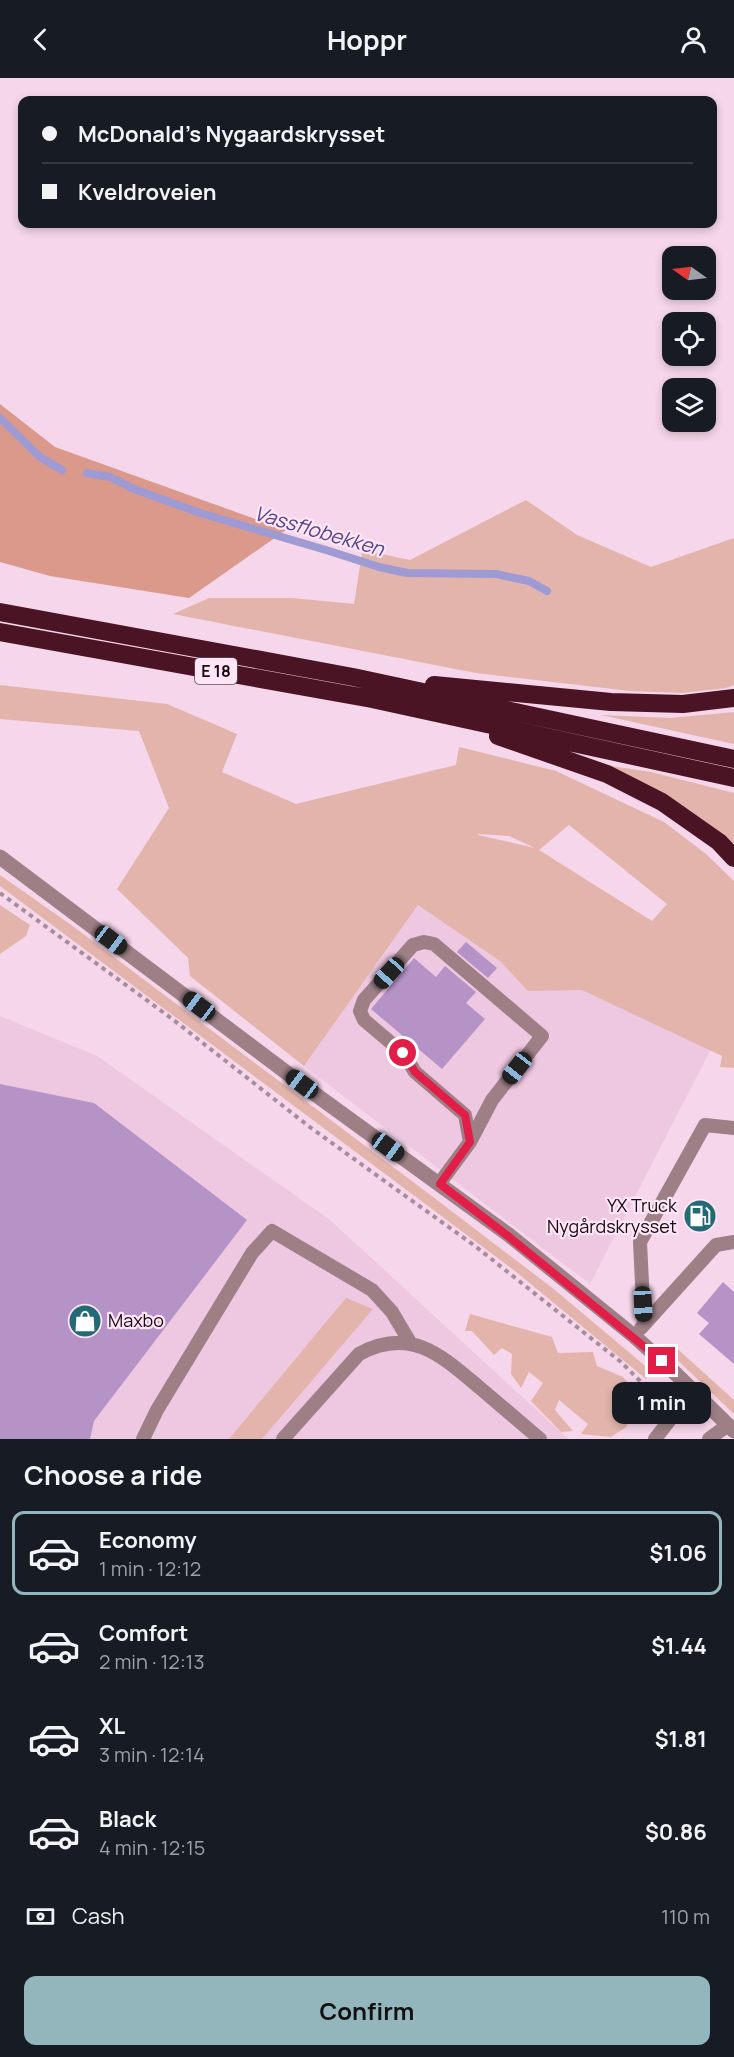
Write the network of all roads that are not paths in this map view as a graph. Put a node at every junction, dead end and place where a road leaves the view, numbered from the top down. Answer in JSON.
{"nodes":[{"id":1,"x":0,"y":612,"type":"edge"},
{"id":2,"x":0,"y":632,"type":"edge"},
{"id":3,"x":353,"y":677,"type":"junction"},
{"id":4,"x":734,"y":698,"type":"edge"},
{"id":5,"x":423,"y":710,"type":"junction"},
{"id":6,"x":734,"y":759,"type":"edge"},
{"id":7,"x":734,"y":778,"type":"edge"},
{"id":8,"x":0,"y":857,"type":"edge"},
{"id":9,"x":734,"y":858,"type":"edge"},
{"id":10,"x":734,"y":1128,"type":"edge"},
{"id":11,"x":470,"y":1142,"type":"junction"},
{"id":12,"x":440,"y":1184,"type":"junction"},
{"id":13,"x":734,"y":1242,"type":"edge"},
{"id":14,"x":644,"y":1324,"type":"junction"},
{"id":15,"x":634,"y":1336,"type":"junction"},
{"id":16,"x":411,"y":1344,"type":"junction"},
{"id":17,"x":693,"y":1390,"type":"junction"},
{"id":18,"x":731,"y":1428,"type":"edge"},
{"id":19,"x":143,"y":1439,"type":"edge"},
{"id":20,"x":283,"y":1439,"type":"edge"},
{"id":21,"x":540,"y":1439,"type":"edge"},
{"id":22,"x":655,"y":1439,"type":"edge"},
{"id":23,"x":709,"y":1439,"type":"edge"}],
"edges":[{"from":1,"to":3,"type":"highway","number":"E 18"},
{"from":2,"to":5,"type":"highway","number":"E 18"},
{"from":3,"to":4,"type":"highway","number":"E 18"},
{"from":3,"to":6,"type":"highway","number":"E 18"},
{"from":5,"to":7,"type":"highway","number":"E 18"},
{"from":5,"to":9,"type":"highway","number":"E 18"},
{"from":8,"to":12,"type":"street"},
{"from":10,"to":14,"type":"lane"},
{"from":11,"to":11,"type":"lane"},
{"from":11,"to":12,"type":"lane"},
{"from":12,"to":15,"type":"street"},
{"from":13,"to":14,"type":"lane"},
{"from":14,"to":15,"type":"lane"},
{"from":15,"to":17,"type":"street"},
{"from":16,"to":19,"type":"lane"},
{"from":16,"to":20,"type":"lane"},
{"from":16,"to":21,"type":"lane"},
{"from":17,"to":18,"type":"street"},
{"from":17,"to":22,"type":"lane"},
{"from":18,"to":23,"type":"lane"}]}
